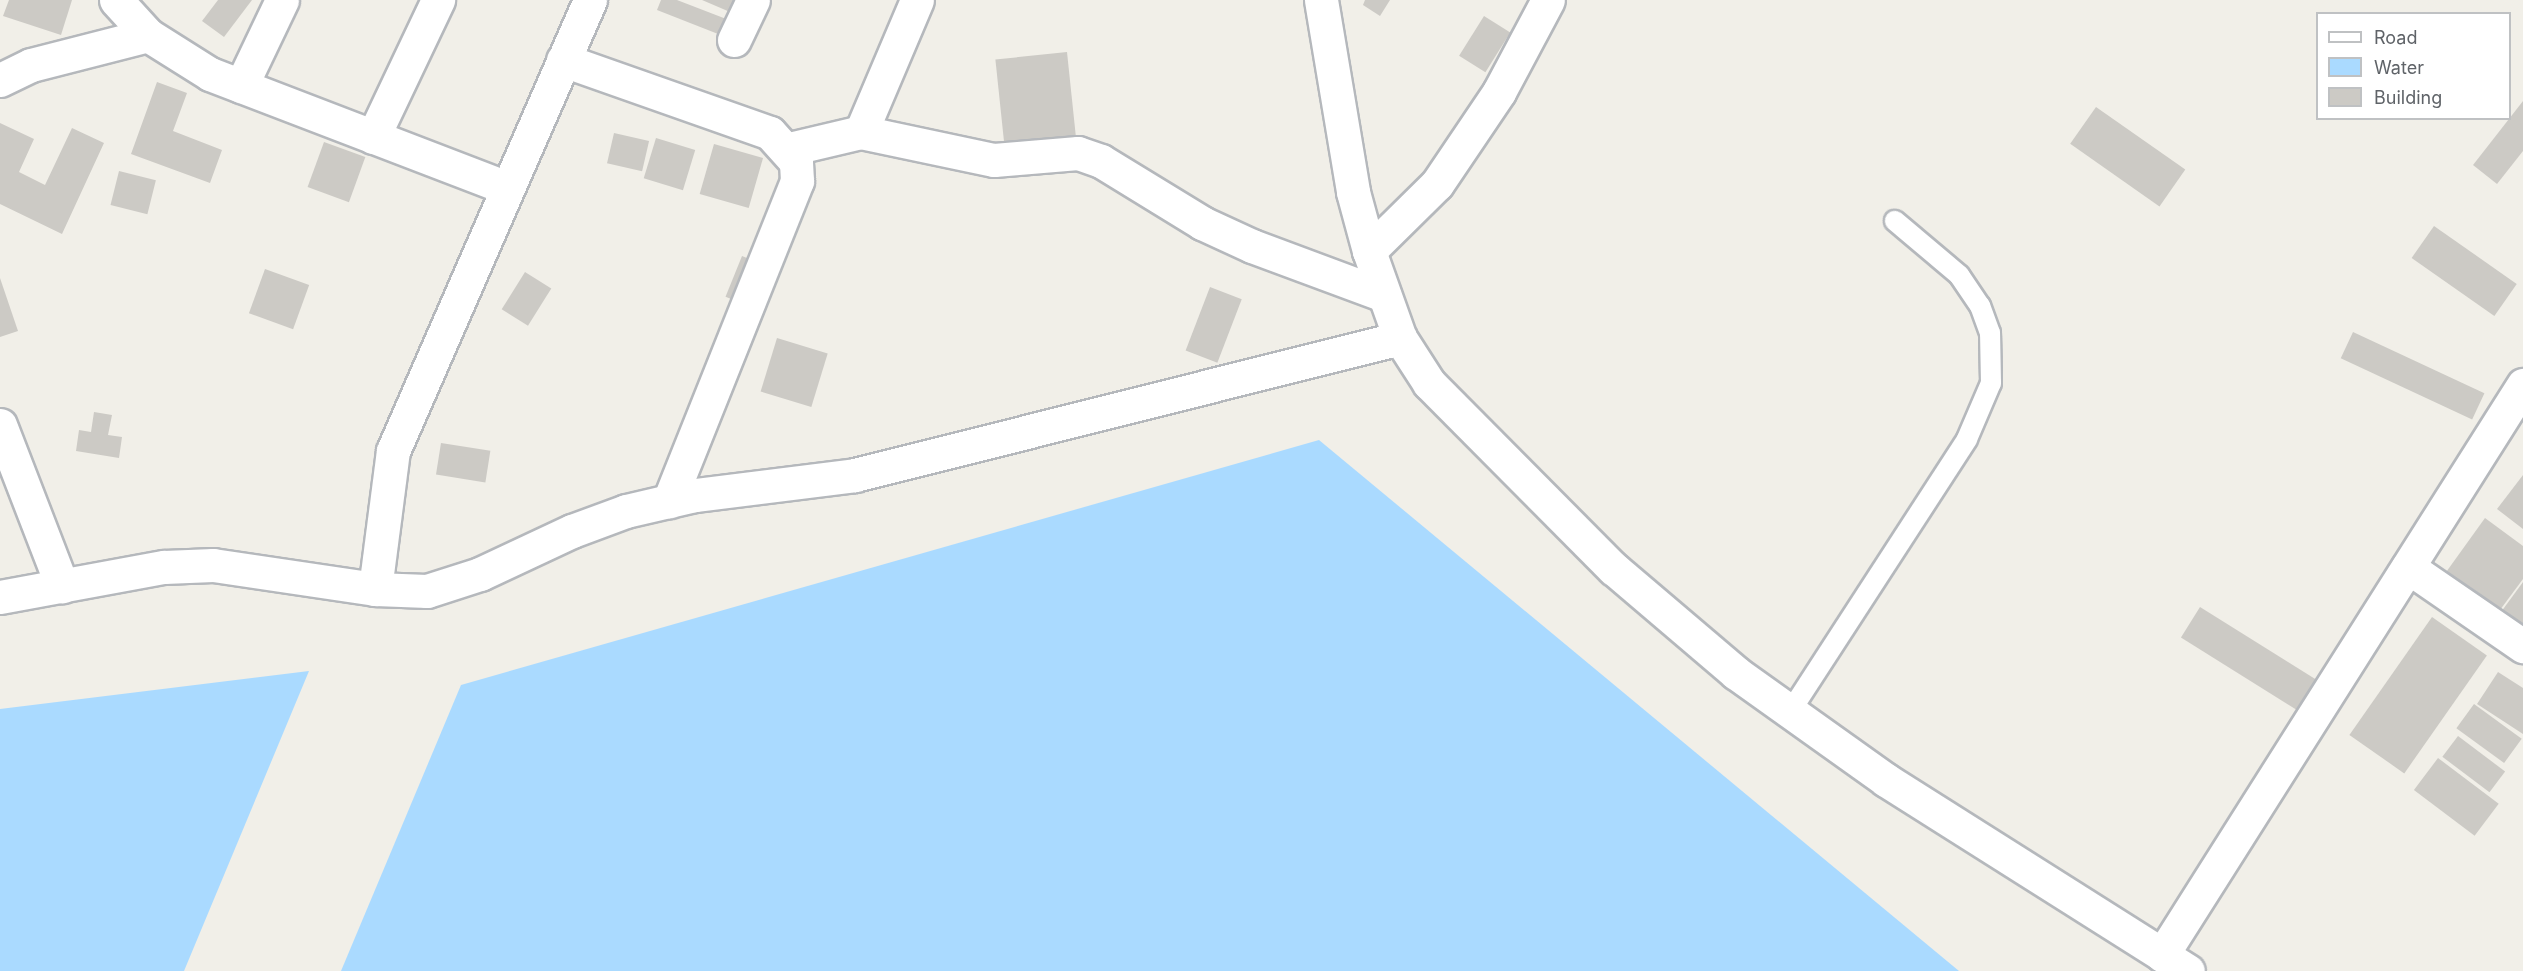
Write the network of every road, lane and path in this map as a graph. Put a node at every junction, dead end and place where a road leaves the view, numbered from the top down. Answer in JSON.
{"nodes":[{"id":1,"x":282,"y":0,"type":"edge"},
{"id":2,"x":438,"y":0,"type":"edge"},
{"id":3,"x":590,"y":0,"type":"edge"},
{"id":4,"x":753,"y":0,"type":"edge"},
{"id":5,"x":917,"y":0,"type":"edge"},
{"id":6,"x":1321,"y":0,"type":"edge"},
{"id":7,"x":1548,"y":0,"type":"edge"},
{"id":8,"x":120,"y":2,"type":"edge"},
{"id":9,"x":148,"y":35,"type":"junction"},
{"id":10,"x":734,"y":40,"type":"dead end"},
{"id":11,"x":563,"y":60,"type":"junction"},
{"id":12,"x":0,"y":80,"type":"edge"},
{"id":13,"x":241,"y":86,"type":"junction"},
{"id":14,"x":861,"y":132,"type":"junction"},
{"id":15,"x":373,"y":136,"type":"junction"},
{"id":16,"x":789,"y":149,"type":"junction"},
{"id":17,"x":507,"y":188,"type":"junction"},
{"id":18,"x":1895,"y":221,"type":"dead end"},
{"id":19,"x":1370,"y":251,"type":"junction"},
{"id":20,"x":1384,"y":296,"type":"junction"},
{"id":21,"x":1400,"y":338,"type":"junction"},
{"id":22,"x":2519,"y":401,"type":"edge"},
{"id":23,"x":0,"y":424,"type":"edge"},
{"id":24,"x":669,"y":501,"type":"junction"},
{"id":25,"x":2408,"y":567,"type":"junction"},
{"id":26,"x":62,"y":586,"type":"junction"},
{"id":27,"x":375,"y":589,"type":"junction"},
{"id":28,"x":0,"y":597,"type":"edge"},
{"id":29,"x":2523,"y":646,"type":"edge"},
{"id":30,"x":1790,"y":712,"type":"junction"},
{"id":31,"x":2175,"y":963,"type":"edge"}],
"edges":[{"from":1,"to":13,"type":"street"},
{"from":2,"to":15,"type":"street"},
{"from":3,"to":11,"type":"street"},
{"from":4,"to":10,"type":"street"},
{"from":5,"to":14,"type":"street"},
{"from":6,"to":19,"type":"street"},
{"from":7,"to":19,"type":"street"},
{"from":8,"to":9,"type":"street"},
{"from":9,"to":12,"type":"street"},
{"from":9,"to":13,"type":"street"},
{"from":11,"to":16,"type":"street"},
{"from":11,"to":17,"type":"street"},
{"from":13,"to":15,"type":"street"},
{"from":14,"to":16,"type":"street"},
{"from":14,"to":20,"type":"street"},
{"from":15,"to":17,"type":"street"},
{"from":16,"to":24,"type":"street"},
{"from":17,"to":27,"type":"street"},
{"from":18,"to":30,"type":"lane"},
{"from":19,"to":20,"type":"street"},
{"from":20,"to":21,"type":"street"},
{"from":21,"to":24,"type":"street"},
{"from":21,"to":30,"type":"street"},
{"from":22,"to":25,"type":"street"},
{"from":23,"to":26,"type":"street"},
{"from":24,"to":27,"type":"street"},
{"from":25,"to":29,"type":"street"},
{"from":25,"to":31,"type":"street"},
{"from":26,"to":27,"type":"street"},
{"from":26,"to":28,"type":"street"},
{"from":30,"to":31,"type":"street"}]}
